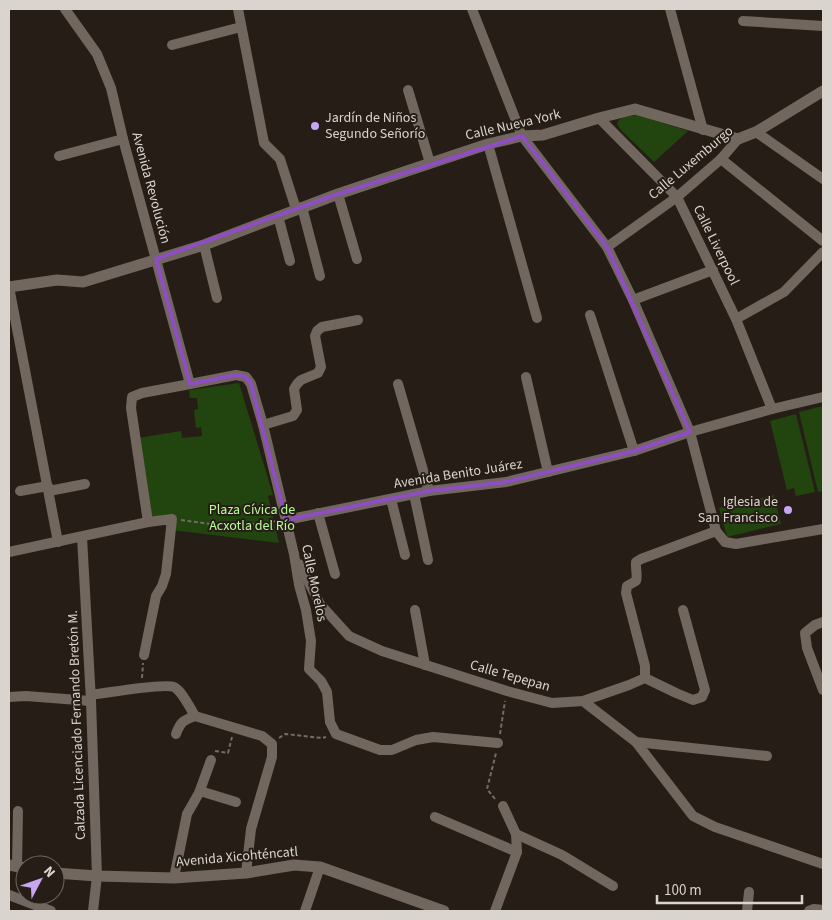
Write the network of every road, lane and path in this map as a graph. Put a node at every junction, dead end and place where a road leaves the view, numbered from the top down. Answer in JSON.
{"nodes":[{"id":1,"x":65,"y":9,"type":"edge"},
{"id":2,"x":238,"y":9,"type":"edge"},
{"id":3,"x":472,"y":9,"type":"edge"},
{"id":4,"x":670,"y":9,"type":"edge"},
{"id":5,"x":743,"y":21,"type":"dead end"},
{"id":6,"x":823,"y":26,"type":"edge"},
{"id":7,"x":241,"y":27,"type":"junction"},
{"id":8,"x":172,"y":45,"type":"dead end"},
{"id":9,"x":408,"y":90,"type":"dead end"},
{"id":10,"x":823,"y":90,"type":"edge"},
{"id":11,"x":599,"y":118,"type":"junction"},
{"id":12,"x":703,"y":130,"type":"junction"},
{"id":13,"x":756,"y":132,"type":"junction"},
{"id":14,"x":522,"y":136,"type":"junction"},
{"id":15,"x":123,"y":139,"type":"junction"},
{"id":16,"x":738,"y":140,"type":"junction"},
{"id":17,"x":488,"y":144,"type":"junction"},
{"id":18,"x":59,"y":156,"type":"dead end"},
{"id":19,"x":721,"y":159,"type":"junction"},
{"id":20,"x":430,"y":163,"type":"junction"},
{"id":21,"x":823,"y":179,"type":"edge"},
{"id":22,"x":338,"y":194,"type":"junction"},
{"id":23,"x":678,"y":197,"type":"junction"},
{"id":24,"x":299,"y":208,"type":"junction"},
{"id":25,"x":278,"y":216,"type":"junction"},
{"id":26,"x":823,"y":242,"type":"edge"},
{"id":27,"x":204,"y":245,"type":"junction"},
{"id":28,"x":607,"y":247,"type":"junction"},
{"id":29,"x":823,"y":252,"type":"edge"},
{"id":30,"x":357,"y":258,"type":"dead end"},
{"id":31,"x":156,"y":260,"type":"junction"},
{"id":32,"x":290,"y":261,"type":"dead end"},
{"id":33,"x":713,"y":270,"type":"junction"},
{"id":34,"x":320,"y":276,"type":"dead end"},
{"id":35,"x":9,"y":287,"type":"edge"},
{"id":36,"x":217,"y":298,"type":"dead end"},
{"id":37,"x":633,"y":300,"type":"junction"},
{"id":38,"x":590,"y":315,"type":"dead end"},
{"id":39,"x":537,"y":318,"type":"dead end"},
{"id":40,"x":736,"y":319,"type":"junction"},
{"id":41,"x":358,"y":320,"type":"dead end"},
{"id":42,"x":526,"y":377,"type":"dead end"},
{"id":43,"x":190,"y":384,"type":"junction"},
{"id":44,"x":398,"y":384,"type":"dead end"},
{"id":45,"x":823,"y":396,"type":"edge"},
{"id":46,"x":772,"y":409,"type":"junction"},
{"id":47,"x":263,"y":425,"type":"junction"},
{"id":48,"x":690,"y":432,"type":"junction"},
{"id":49,"x":634,"y":451,"type":"junction"},
{"id":50,"x":548,"y":472,"type":"junction"},
{"id":51,"x":85,"y":484,"type":"dead end"},
{"id":52,"x":48,"y":489,"type":"junction"},
{"id":53,"x":20,"y":491,"type":"dead end"},
{"id":54,"x":428,"y":491,"type":"junction"},
{"id":55,"x":414,"y":494,"type":"junction"},
{"id":56,"x":391,"y":499,"type":"junction"},
{"id":57,"x":318,"y":513,"type":"junction"},
{"id":58,"x":172,"y":519,"type":"junction"},
{"id":59,"x":286,"y":520,"type":"junction"},
{"id":60,"x":148,"y":522,"type":"junction"},
{"id":61,"x":823,"y":528,"type":"edge"},
{"id":62,"x":716,"y":531,"type":"junction"},
{"id":63,"x":82,"y":537,"type":"junction"},
{"id":64,"x":58,"y":542,"type":"junction"},
{"id":65,"x":9,"y":552,"type":"edge"},
{"id":66,"x":294,"y":554,"type":"junction"},
{"id":67,"x":405,"y":555,"type":"dead end"},
{"id":68,"x":428,"y":560,"type":"dead end"},
{"id":69,"x":335,"y":574,"type":"dead end"},
{"id":70,"x":415,"y":610,"type":"dead end"},
{"id":71,"x":683,"y":610,"type":"dead end"},
{"id":72,"x":823,"y":622,"type":"edge"},
{"id":73,"x":144,"y":655,"type":"joint"},
{"id":74,"x":425,"y":665,"type":"junction"},
{"id":75,"x":645,"y":678,"type":"junction"},
{"id":76,"x":142,"y":688,"type":"junction"},
{"id":77,"x":823,"y":690,"type":"edge"},
{"id":78,"x":506,"y":691,"type":"junction"},
{"id":79,"x":9,"y":697,"type":"edge"},
{"id":80,"x":91,"y":698,"type":"junction"},
{"id":81,"x":583,"y":701,"type":"junction"},
{"id":82,"x":195,"y":716,"type":"junction"},
{"id":83,"x":234,"y":727,"type":"junction"},
{"id":84,"x":176,"y":734,"type":"dead end"},
{"id":85,"x":336,"y":734,"type":"junction"},
{"id":86,"x":636,"y":742,"type":"junction"},
{"id":87,"x":498,"y":743,"type":"junction"},
{"id":88,"x":272,"y":744,"type":"junction"},
{"id":89,"x":767,"y":756,"type":"dead end"},
{"id":90,"x":211,"y":760,"type":"joint"},
{"id":91,"x":200,"y":791,"type":"junction"},
{"id":92,"x":236,"y":802,"type":"dead end"},
{"id":93,"x":503,"y":806,"type":"joint"},
{"id":94,"x":18,"y":811,"type":"dead end"},
{"id":95,"x":435,"y":817,"type":"dead end"},
{"id":96,"x":516,"y":834,"type":"junction"},
{"id":97,"x":517,"y":852,"type":"junction"},
{"id":98,"x":17,"y":855,"type":"edge"},
{"id":99,"x":823,"y":864,"type":"edge"},
{"id":100,"x":320,"y":867,"type":"junction"},
{"id":101,"x":65,"y":873,"type":"edge"},
{"id":102,"x":246,"y":874,"type":"junction"},
{"id":103,"x":97,"y":876,"type":"junction"},
{"id":104,"x":174,"y":878,"type":"junction"},
{"id":105,"x":613,"y":886,"type":"dead end"},
{"id":106,"x":749,"y":892,"type":"dead end"},
{"id":107,"x":9,"y":895,"type":"edge"},
{"id":108,"x":823,"y":910,"type":"edge"},
{"id":109,"x":51,"y":911,"type":"edge"},
{"id":110,"x":93,"y":911,"type":"edge"},
{"id":111,"x":305,"y":911,"type":"edge"},
{"id":112,"x":444,"y":911,"type":"edge"},
{"id":113,"x":495,"y":911,"type":"edge"},
{"id":114,"x":747,"y":911,"type":"edge"},
{"id":115,"x":809,"y":911,"type":"edge"}],
"edges":[{"from":1,"to":15,"type":"street","name":"Avenida Revolución"},
{"from":2,"to":7,"type":"street"},
{"from":3,"to":14,"type":"street"},
{"from":4,"to":12,"type":"street"},
{"from":5,"to":6,"type":"street"},
{"from":7,"to":8,"type":"street"},
{"from":7,"to":24,"type":"street"},
{"from":9,"to":20,"type":"street"},
{"from":10,"to":13,"type":"street","name":"Calle Luxemburgo"},
{"from":11,"to":12,"type":"street","name":"Calle Nueva York"},
{"from":11,"to":14,"type":"street","name":"Calle Nueva York"},
{"from":11,"to":23,"type":"street","name":"Calle Liverpool"},
{"from":12,"to":16,"type":"street","name":"Calle Nueva York"},
{"from":13,"to":16,"type":"street","name":"Calle Luxemburgo"},
{"from":13,"to":21,"type":"street"},
{"from":14,"to":17,"type":"street","name":"Calle Nueva York"},
{"from":14,"to":28,"type":"street"},
{"from":15,"to":18,"type":"street"},
{"from":15,"to":31,"type":"street","name":"Avenida Revolución"},
{"from":16,"to":19,"type":"street","name":"Calle Luxemburgo"},
{"from":17,"to":20,"type":"street","name":"Calle Nueva York"},
{"from":17,"to":39,"type":"street"},
{"from":19,"to":23,"type":"street","name":"Calle Luxemburgo"},
{"from":19,"to":26,"type":"street"},
{"from":20,"to":22,"type":"street","name":"Calle Nueva York"},
{"from":22,"to":24,"type":"street","name":"Calle Nueva York"},
{"from":22,"to":30,"type":"street"},
{"from":23,"to":28,"type":"street","name":"Calle Luxemburgo"},
{"from":23,"to":33,"type":"street","name":"Calle Liverpool"},
{"from":24,"to":25,"type":"street","name":"Calle Nueva York"},
{"from":24,"to":34,"type":"street"},
{"from":25,"to":27,"type":"street","name":"Calle Nueva York"},
{"from":25,"to":32,"type":"street"},
{"from":27,"to":31,"type":"street","name":"Calle Nueva York"},
{"from":27,"to":36,"type":"street"},
{"from":28,"to":37,"type":"street"},
{"from":29,"to":40,"type":"street"},
{"from":31,"to":35,"type":"street","name":"Calle Nueva York"},
{"from":31,"to":43,"type":"street","name":"Avenida Revolución"},
{"from":33,"to":37,"type":"street"},
{"from":33,"to":40,"type":"street","name":"Calle Liverpool"},
{"from":35,"to":52,"type":"street"},
{"from":37,"to":48,"type":"street"},
{"from":38,"to":49,"type":"street"},
{"from":40,"to":46,"type":"street","name":"Calle Liverpool"},
{"from":41,"to":47,"type":"street"},
{"from":42,"to":50,"type":"street"},
{"from":43,"to":47,"type":"street","name":"Calle Morelos"},
{"from":43,"to":60,"type":"street"},
{"from":44,"to":54,"type":"street"},
{"from":45,"to":46,"type":"street","name":"Avenida Benito Juárez"},
{"from":46,"to":48,"type":"street","name":"Avenida Benito Juárez"},
{"from":47,"to":59,"type":"street","name":"Calle Morelos"},
{"from":48,"to":49,"type":"street","name":"Avenida Benito Juárez"},
{"from":48,"to":62,"type":"street"},
{"from":49,"to":50,"type":"street","name":"Avenida Benito Juárez"},
{"from":50,"to":54,"type":"street","name":"Avenida Benito Juárez"},
{"from":51,"to":52,"type":"street"},
{"from":52,"to":53,"type":"street"},
{"from":52,"to":64,"type":"street"},
{"from":54,"to":55,"type":"street","name":"Avenida Benito Juárez"},
{"from":55,"to":56,"type":"street","name":"Avenida Benito Juárez"},
{"from":55,"to":68,"type":"street"},
{"from":56,"to":57,"type":"street","name":"Avenida Benito Juárez"},
{"from":56,"to":67,"type":"street"},
{"from":57,"to":59,"type":"street","name":"Avenida Benito Juárez"},
{"from":57,"to":69,"type":"street"},
{"from":58,"to":59,"type":"path"},
{"from":58,"to":60,"type":"street"},
{"from":58,"to":73,"type":"street"},
{"from":59,"to":66,"type":"street","name":"Calle Morelos"},
{"from":60,"to":63,"type":"street"},
{"from":61,"to":62,"type":"street"},
{"from":62,"to":75,"type":"street"},
{"from":63,"to":64,"type":"street"},
{"from":63,"to":80,"type":"street","name":"Calzada Licenciado Fernando Bretón M."},
{"from":64,"to":65,"type":"street"},
{"from":66,"to":74,"type":"street","name":"Calle Tepepan"},
{"from":66,"to":85,"type":"street","name":"Calle Morelos"},
{"from":70,"to":74,"type":"street"},
{"from":71,"to":75,"type":"street"},
{"from":72,"to":77,"type":"street"},
{"from":73,"to":76,"type":"path"},
{"from":74,"to":78,"type":"street","name":"Calle Tepepan"},
{"from":75,"to":81,"type":"street","name":"Calle Tepepan"},
{"from":76,"to":80,"type":"street"},
{"from":76,"to":82,"type":"street"},
{"from":78,"to":81,"type":"street","name":"Calle Tepepan"},
{"from":78,"to":87,"type":"path"},
{"from":79,"to":80,"type":"street"},
{"from":80,"to":103,"type":"street","name":"Calzada Licenciado Fernando Bretón M."},
{"from":81,"to":86,"type":"street"},
{"from":82,"to":83,"type":"street"},
{"from":82,"to":84,"type":"street"},
{"from":83,"to":88,"type":"street"},
{"from":83,"to":90,"type":"path"},
{"from":85,"to":87,"type":"street"},
{"from":85,"to":88,"type":"path"},
{"from":86,"to":89,"type":"street"},
{"from":86,"to":99,"type":"street"},
{"from":87,"to":93,"type":"path"},
{"from":88,"to":102,"type":"street"},
{"from":90,"to":91,"type":"street"},
{"from":91,"to":92,"type":"street"},
{"from":91,"to":104,"type":"street"},
{"from":93,"to":96,"type":"street"},
{"from":94,"to":98,"type":"street"},
{"from":95,"to":97,"type":"street"},
{"from":96,"to":97,"type":"street"},
{"from":96,"to":105,"type":"street"},
{"from":97,"to":113,"type":"street"},
{"from":100,"to":102,"type":"street","name":"Avenida Xicohténcatl"},
{"from":100,"to":111,"type":"street"},
{"from":100,"to":112,"type":"street","name":"Avenida Xicohténcatl"},
{"from":101,"to":103,"type":"street","name":"Avenida Xicohténcatl"},
{"from":102,"to":104,"type":"street","name":"Avenida Xicohténcatl"},
{"from":103,"to":104,"type":"street","name":"Avenida Xicohténcatl"},
{"from":103,"to":110,"type":"street","name":"Calzada Licenciado Fernando Bretón M."},
{"from":106,"to":114,"type":"street"},
{"from":107,"to":109,"type":"street"},
{"from":108,"to":115,"type":"street"}]}
